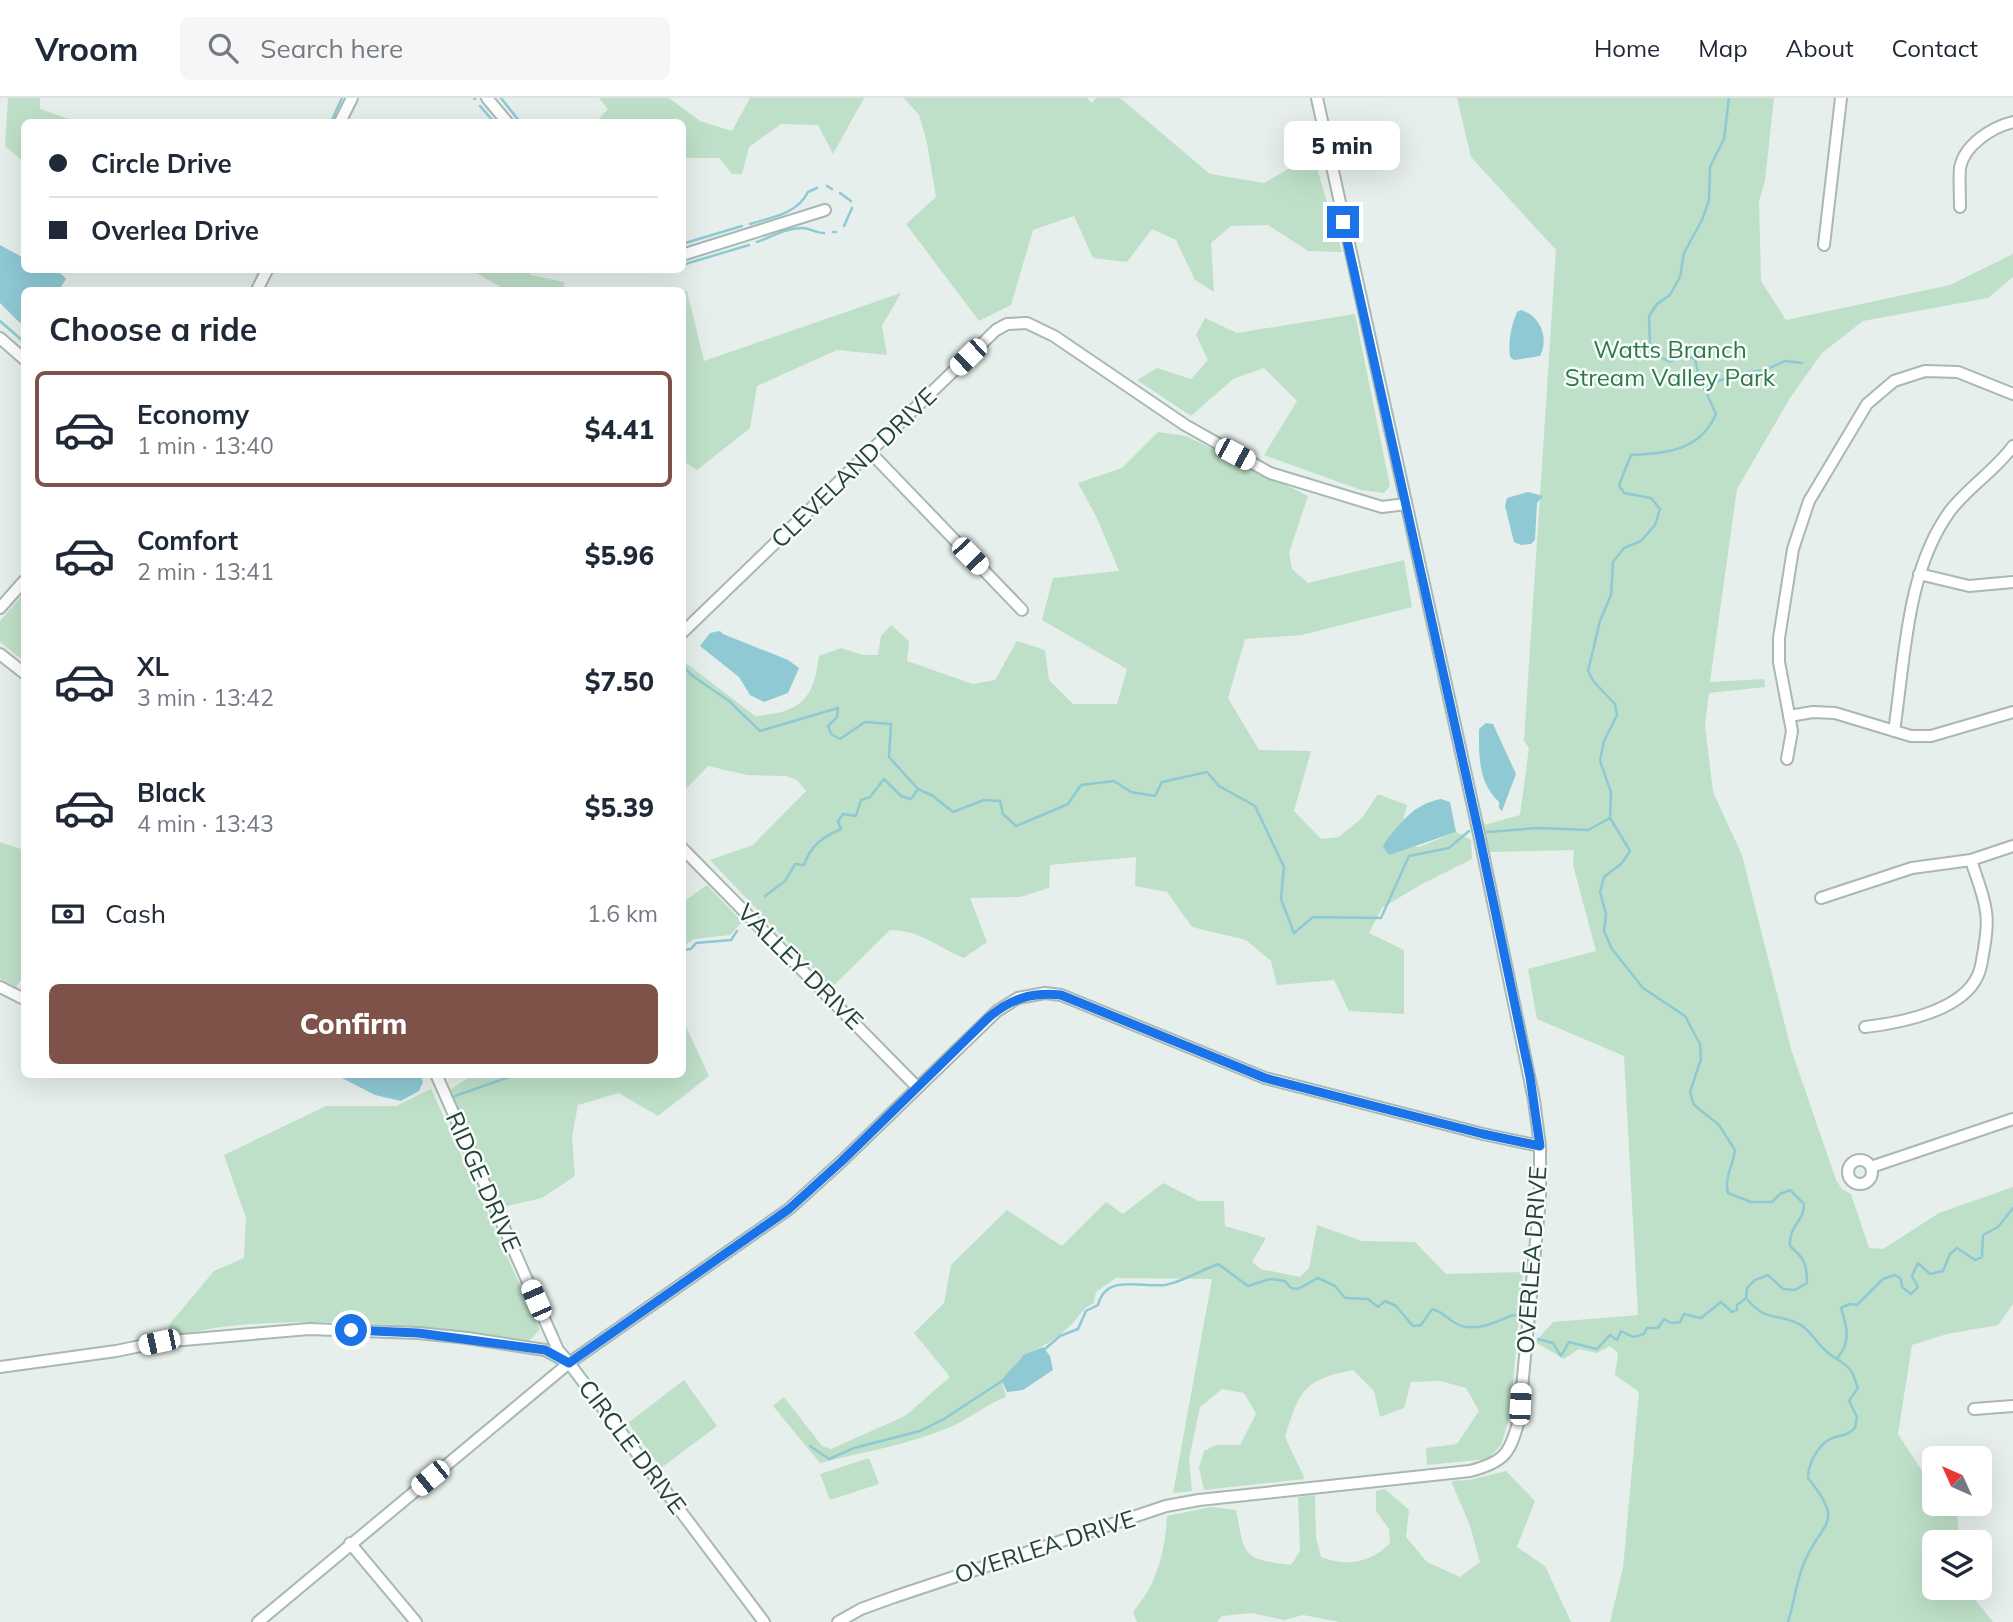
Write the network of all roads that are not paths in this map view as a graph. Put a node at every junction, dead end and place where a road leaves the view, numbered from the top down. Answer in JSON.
{"nodes":[{"id":1,"x":352,"y":98,"type":"edge"},
{"id":2,"x":487,"y":98,"type":"edge"},
{"id":3,"x":1317,"y":98,"type":"edge"},
{"id":4,"x":1841,"y":98,"type":"edge"},
{"id":5,"x":342,"y":119,"type":"edge"},
{"id":6,"x":504,"y":119,"type":"edge"},
{"id":7,"x":2013,"y":122,"type":"edge"},
{"id":8,"x":1960,"y":207,"type":"dead end"},
{"id":9,"x":825,"y":210,"type":"dead end"},
{"id":10,"x":1824,"y":245,"type":"dead end"},
{"id":11,"x":686,"y":254,"type":"edge"},
{"id":12,"x":0,"y":338,"type":"edge"},
{"id":13,"x":21,"y":356,"type":"edge"},
{"id":14,"x":2013,"y":394,"type":"edge"},
{"id":15,"x":2013,"y":446,"type":"edge"},
{"id":16,"x":870,"y":453,"type":"junction"},
{"id":17,"x":1406,"y":504,"type":"junction"},
{"id":18,"x":1919,"y":574,"type":"junction"},
{"id":19,"x":2013,"y":582,"type":"edge"},
{"id":20,"x":21,"y":584,"type":"edge"},
{"id":21,"x":0,"y":608,"type":"edge"},
{"id":22,"x":1022,"y":610,"type":"dead end"},
{"id":23,"x":686,"y":629,"type":"edge"},
{"id":24,"x":0,"y":654,"type":"edge"},
{"id":25,"x":21,"y":671,"type":"edge"},
{"id":26,"x":2013,"y":712,"type":"edge"},
{"id":27,"x":1789,"y":716,"type":"junction"},
{"id":28,"x":1894,"y":732,"type":"junction"},
{"id":29,"x":1787,"y":759,"type":"dead end"},
{"id":30,"x":2013,"y":846,"type":"edge"},
{"id":31,"x":686,"y":852,"type":"edge"},
{"id":32,"x":1971,"y":860,"type":"junction"},
{"id":33,"x":1821,"y":898,"type":"dead end"},
{"id":34,"x":0,"y":987,"type":"edge"},
{"id":35,"x":21,"y":998,"type":"edge"},
{"id":36,"x":1865,"y":1027,"type":"dead end"},
{"id":37,"x":438,"y":1078,"type":"edge"},
{"id":38,"x":917,"y":1087,"type":"junction"},
{"id":39,"x":2013,"y":1119,"type":"edge"},
{"id":40,"x":1540,"y":1146,"type":"junction"},
{"id":41,"x":1871,"y":1167,"type":"dead end"},
{"id":42,"x":569,"y":1363,"type":"junction"},
{"id":43,"x":0,"y":1367,"type":"edge"},
{"id":44,"x":2013,"y":1406,"type":"edge"},
{"id":45,"x":1974,"y":1409,"type":"dead end"},
{"id":46,"x":350,"y":1543,"type":"junction"},
{"id":47,"x":258,"y":1622,"type":"edge"},
{"id":48,"x":416,"y":1622,"type":"edge"},
{"id":49,"x":764,"y":1622,"type":"edge"},
{"id":50,"x":838,"y":1622,"type":"edge"}],
"edges":[{"from":1,"to":5,"type":"street"},
{"from":2,"to":6,"type":"street"},
{"from":3,"to":17,"type":"street","name":"OVERLEA DRIVE"},
{"from":4,"to":10,"type":"street"},
{"from":7,"to":8,"type":"street"},
{"from":9,"to":11,"type":"street"},
{"from":12,"to":13,"type":"street"},
{"from":14,"to":27,"type":"street"},
{"from":15,"to":18,"type":"street"},
{"from":16,"to":17,"type":"street","name":"CLEVELAND DRIVE"},
{"from":16,"to":22,"type":"street"},
{"from":16,"to":23,"type":"street","name":"CLEVELAND DRIVE"},
{"from":17,"to":40,"type":"street","name":"OVERLEA DRIVE"},
{"from":18,"to":19,"type":"street"},
{"from":18,"to":28,"type":"street"},
{"from":20,"to":21,"type":"street"},
{"from":24,"to":25,"type":"street"},
{"from":26,"to":28,"type":"street"},
{"from":27,"to":28,"type":"street"},
{"from":27,"to":29,"type":"street"},
{"from":30,"to":32,"type":"street"},
{"from":31,"to":38,"type":"street","name":"VALLEY DRIVE"},
{"from":32,"to":33,"type":"street"},
{"from":32,"to":36,"type":"street"},
{"from":34,"to":35,"type":"street"},
{"from":37,"to":42,"type":"street","name":"RIDGE DRIVE"},
{"from":38,"to":40,"type":"street"},
{"from":38,"to":42,"type":"street"},
{"from":39,"to":41,"type":"street"},
{"from":40,"to":50,"type":"street","name":"OVERLEA DRIVE"},
{"from":42,"to":43,"type":"street","name":"CIRCLE DRIVE"},
{"from":42,"to":46,"type":"street"},
{"from":42,"to":49,"type":"street","name":"CIRCLE DRIVE"},
{"from":44,"to":45,"type":"street"},
{"from":46,"to":47,"type":"street"},
{"from":46,"to":48,"type":"street"}]}
